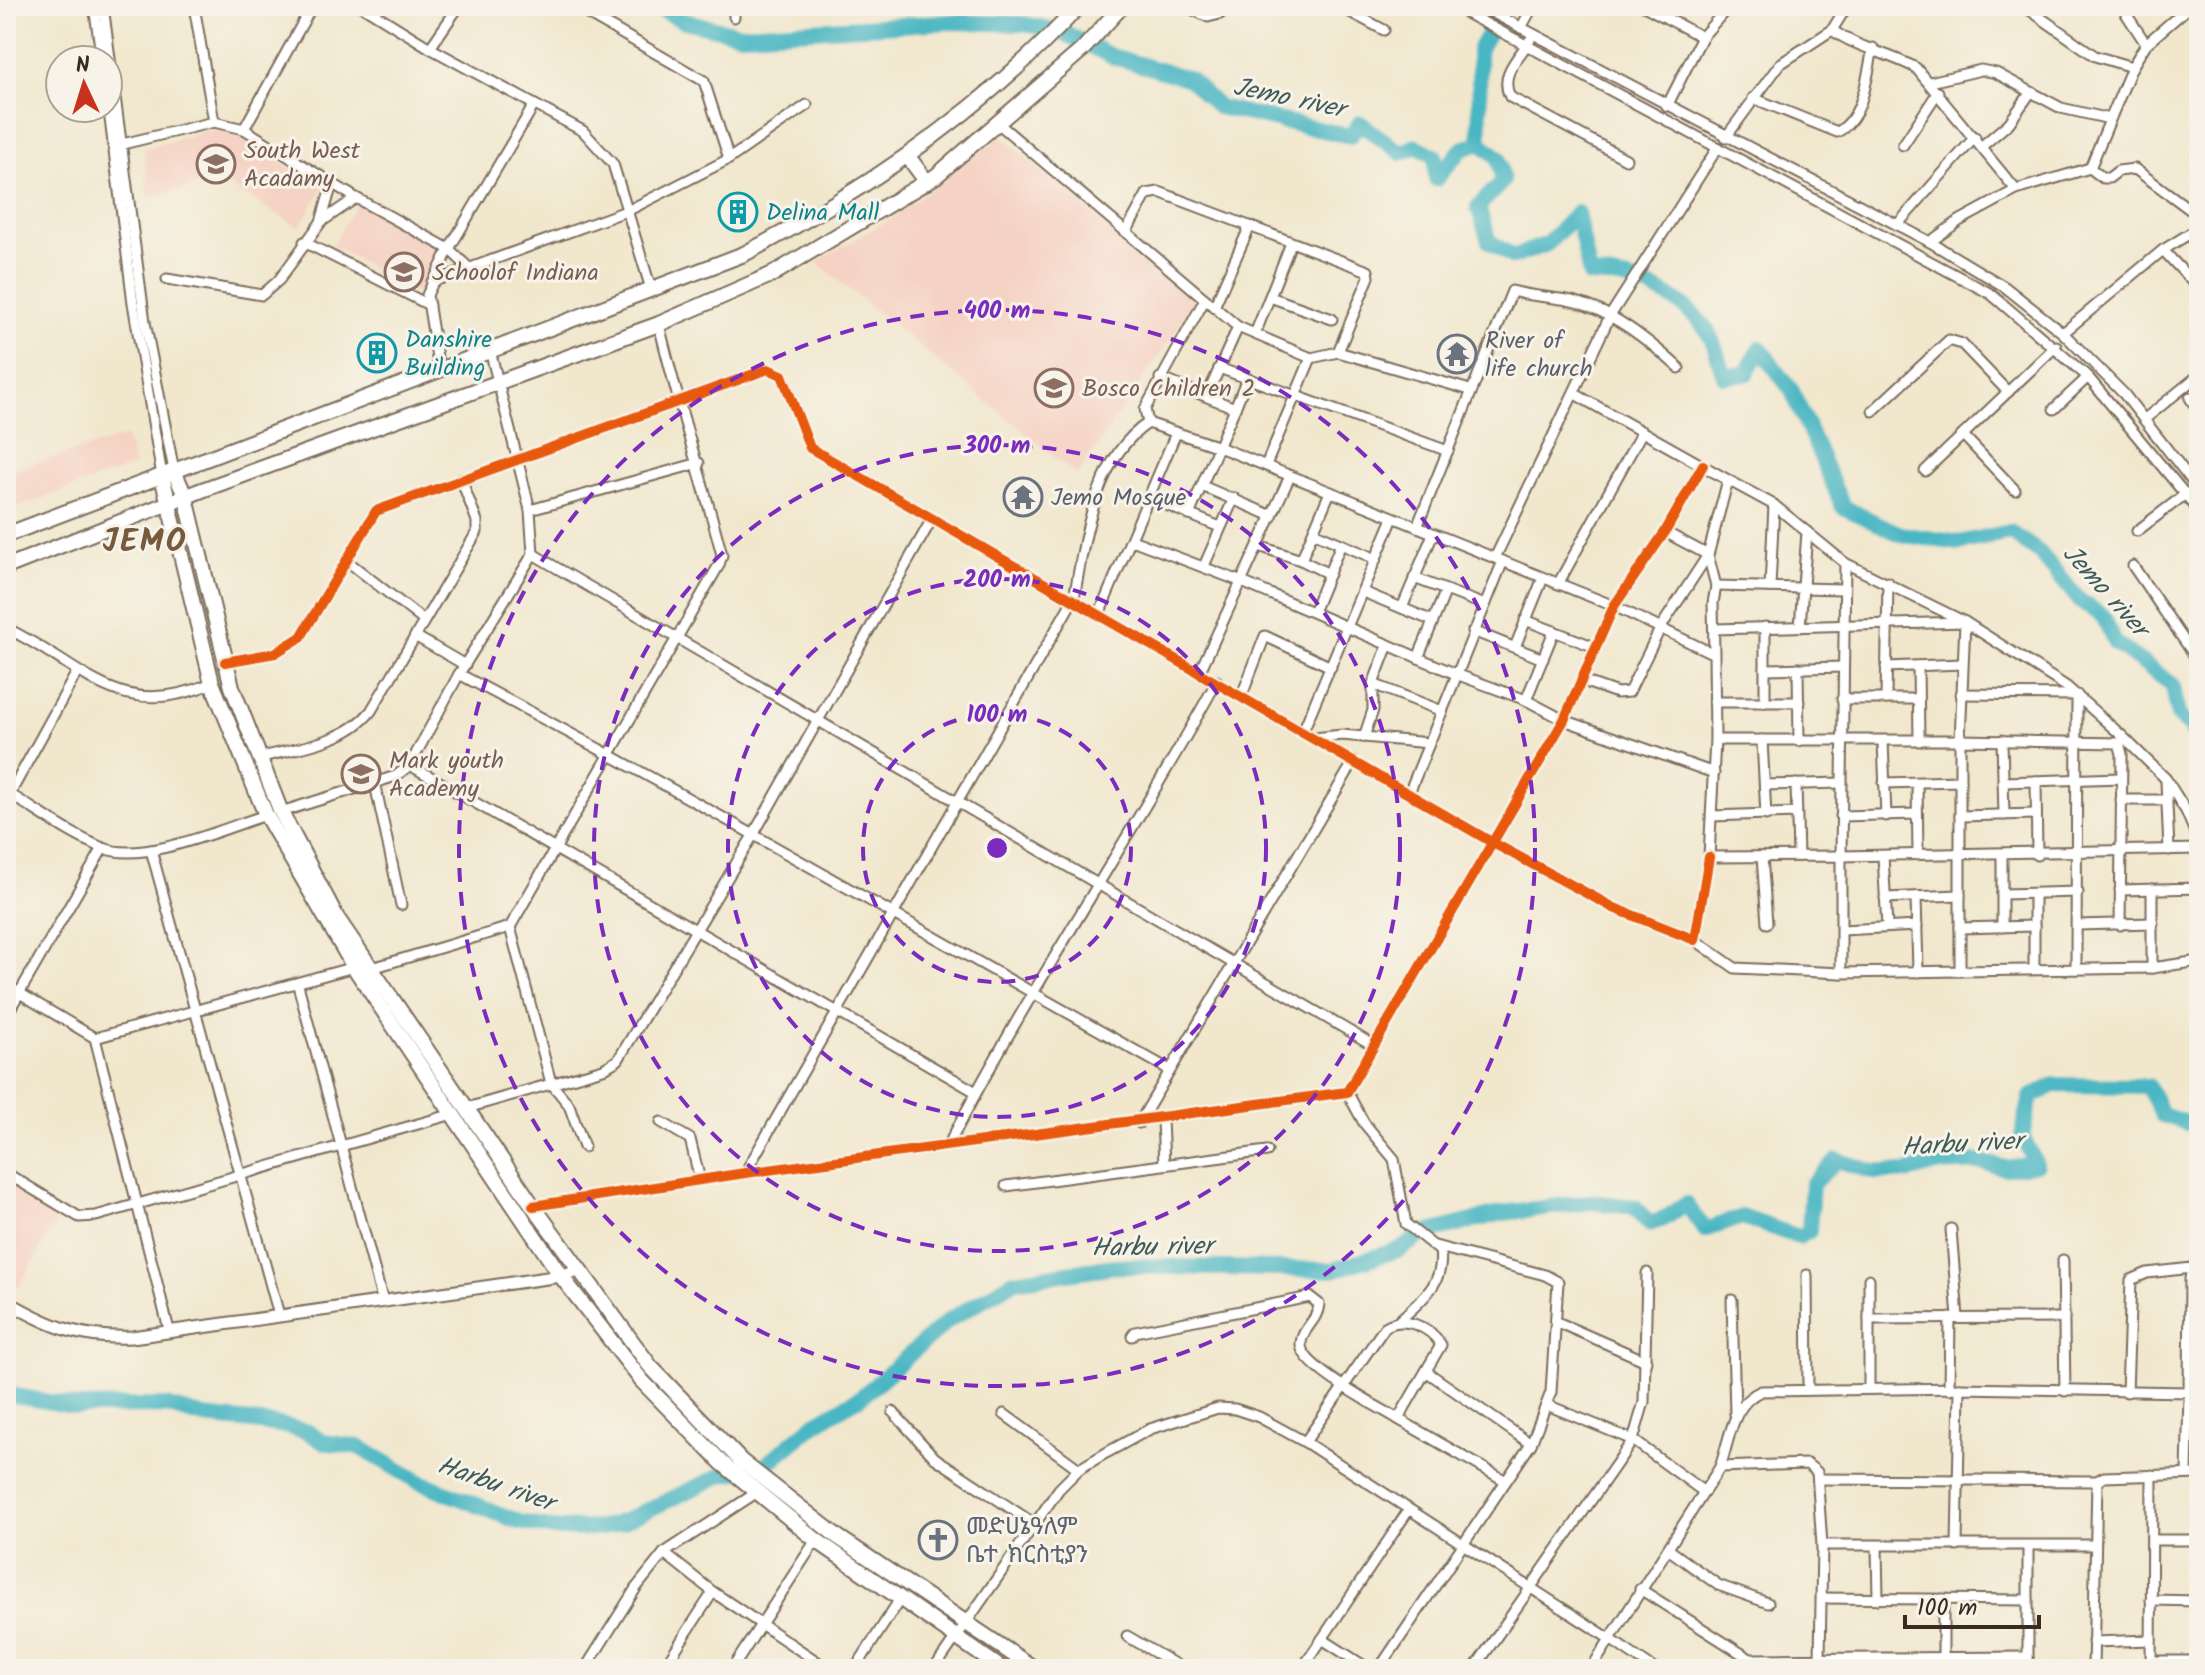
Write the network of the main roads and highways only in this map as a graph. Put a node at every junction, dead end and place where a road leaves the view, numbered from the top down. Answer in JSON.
{"nodes":[{"id":1,"x":1079,"y":6,"type":"edge"},
{"id":2,"x":1122,"y":6,"type":"edge"},
{"id":3,"x":909,"y":158,"type":"junction"},
{"id":4,"x":927,"y":182,"type":"junction"},
{"id":5,"x":168,"y":474,"type":"junction"},
{"id":6,"x":220,"y":485,"type":"junction"},
{"id":7,"x":186,"y":498,"type":"junction"},
{"id":8,"x":166,"y":505,"type":"junction"},
{"id":9,"x":136,"y":517,"type":"junction"},
{"id":10,"x":172,"y":526,"type":"junction"},
{"id":11,"x":194,"y":528,"type":"junction"},
{"id":12,"x":6,"y":535,"type":"edge"},
{"id":13,"x":6,"y":567,"type":"edge"},
{"id":14,"x":274,"y":814,"type":"junction"},
{"id":15,"x":390,"y":1007,"type":"junction"},
{"id":16,"x":460,"y":1111,"type":"junction"},
{"id":17,"x":738,"y":1468,"type":"junction"},
{"id":18,"x":760,"y":1484,"type":"junction"},
{"id":19,"x":1002,"y":1669,"type":"edge"},
{"id":20,"x":1035,"y":1669,"type":"edge"}],
"edges":[{"from":1,"to":3,"type":"main road"},
{"from":2,"to":4,"type":"main road"},
{"from":3,"to":4,"type":"main road"},
{"from":3,"to":5,"type":"main road"},
{"from":4,"to":6,"type":"main road"},
{"from":5,"to":7,"type":"main road"},
{"from":5,"to":8,"type":"main road"},
{"from":5,"to":12,"type":"main road"},
{"from":6,"to":7,"type":"main road"},
{"from":6,"to":11,"type":"main road"},
{"from":7,"to":8,"type":"main road"},
{"from":7,"to":11,"type":"main road"},
{"from":8,"to":9,"type":"main road"},
{"from":8,"to":10,"type":"main road"},
{"from":9,"to":10,"type":"main road"},
{"from":9,"to":13,"type":"main road"},
{"from":10,"to":14,"type":"main road"},
{"from":11,"to":14,"type":"main road"},
{"from":14,"to":15,"type":"main road"},
{"from":14,"to":15,"type":"main road"},
{"from":15,"to":16,"type":"main road"},
{"from":16,"to":17,"type":"main road"},
{"from":16,"to":17,"type":"main road"},
{"from":17,"to":18,"type":"main road"},
{"from":18,"to":19,"type":"main road"},
{"from":18,"to":20,"type":"main road"}]}
